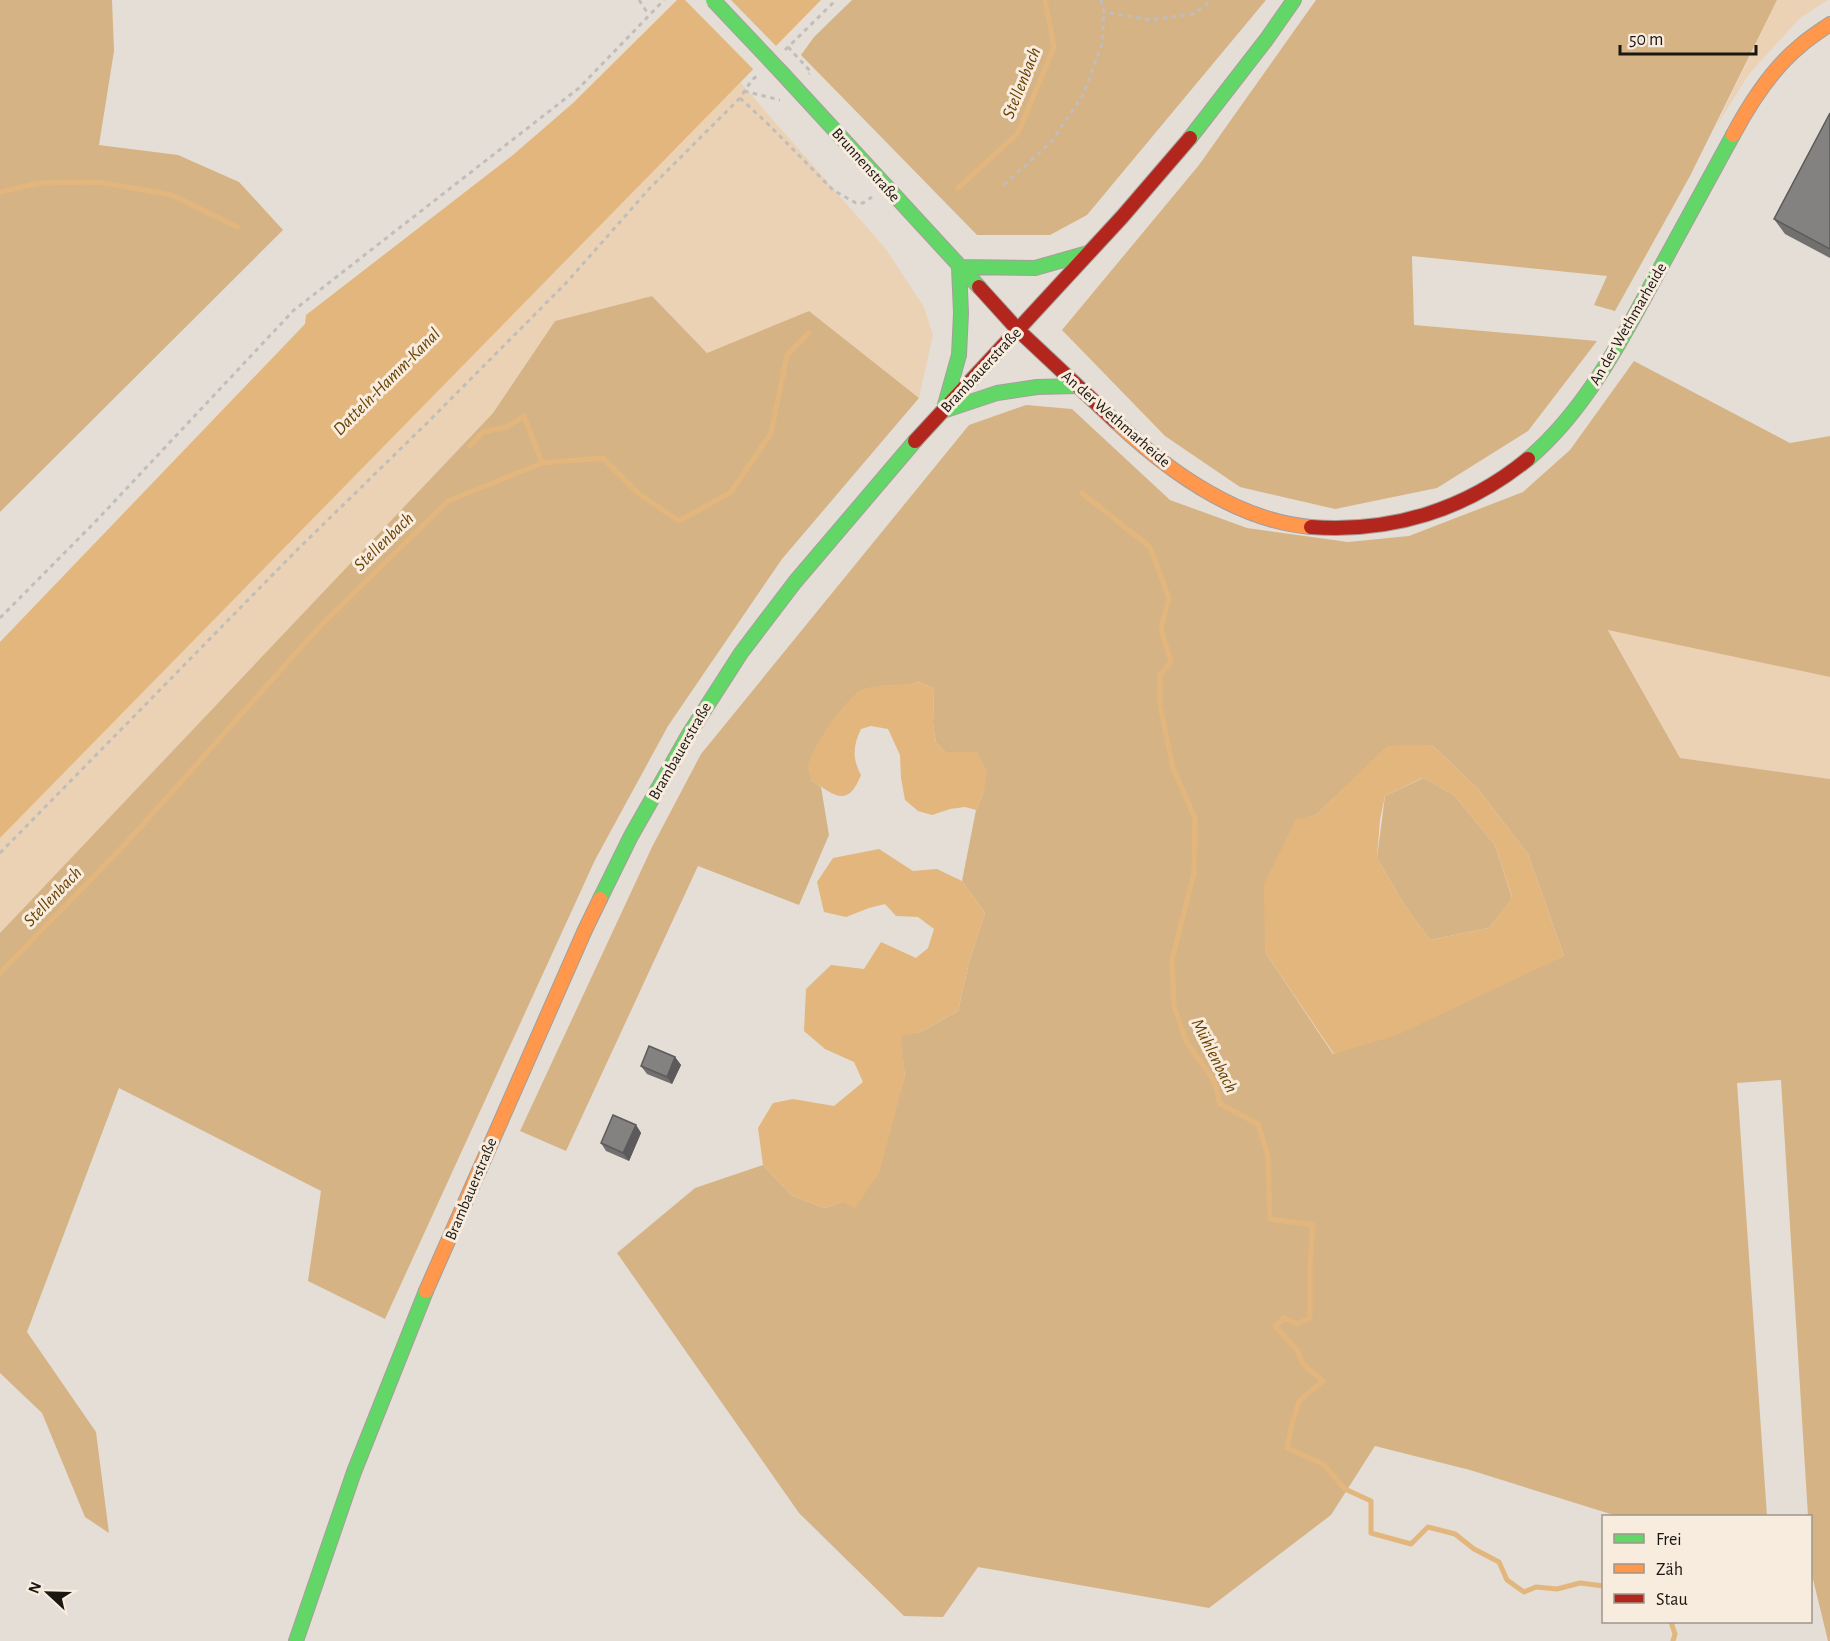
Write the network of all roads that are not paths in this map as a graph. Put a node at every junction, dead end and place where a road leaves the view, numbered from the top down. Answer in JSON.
{"nodes":[{"id":1,"x":713,"y":0,"type":"edge"},
{"id":2,"x":1294,"y":0,"type":"edge"},
{"id":3,"x":1830,"y":24,"type":"edge"},
{"id":4,"x":1088,"y":253,"type":"junction"},
{"id":5,"x":959,"y":267,"type":"junction"},
{"id":6,"x":1018,"y":330,"type":"junction"},
{"id":7,"x":1077,"y":386,"type":"junction"},
{"id":8,"x":943,"y":411,"type":"junction"},
{"id":9,"x":296,"y":1641,"type":"edge"}],
"edges":[{"from":1,"to":5,"type":"main road","name":"Brunnenstraße","bridge":true},
{"from":2,"to":4,"type":"main road","name":"Brambauerstraße"},
{"from":3,"to":7,"type":"main road","name":"An der Wethmarheide"},
{"from":4,"to":5,"type":"main road"},
{"from":4,"to":6,"type":"main road","name":"Brambauerstraße"},
{"from":5,"to":6,"type":"main road","name":"Brunnenstraße"},
{"from":5,"to":8,"type":"main road"},
{"from":6,"to":7,"type":"main road","name":"An der Wethmarheide"},
{"from":6,"to":8,"type":"main road","name":"Brambauerstraße"},
{"from":7,"to":8,"type":"main road"},
{"from":8,"to":9,"type":"main road","name":"Brambauerstraße"}]}
